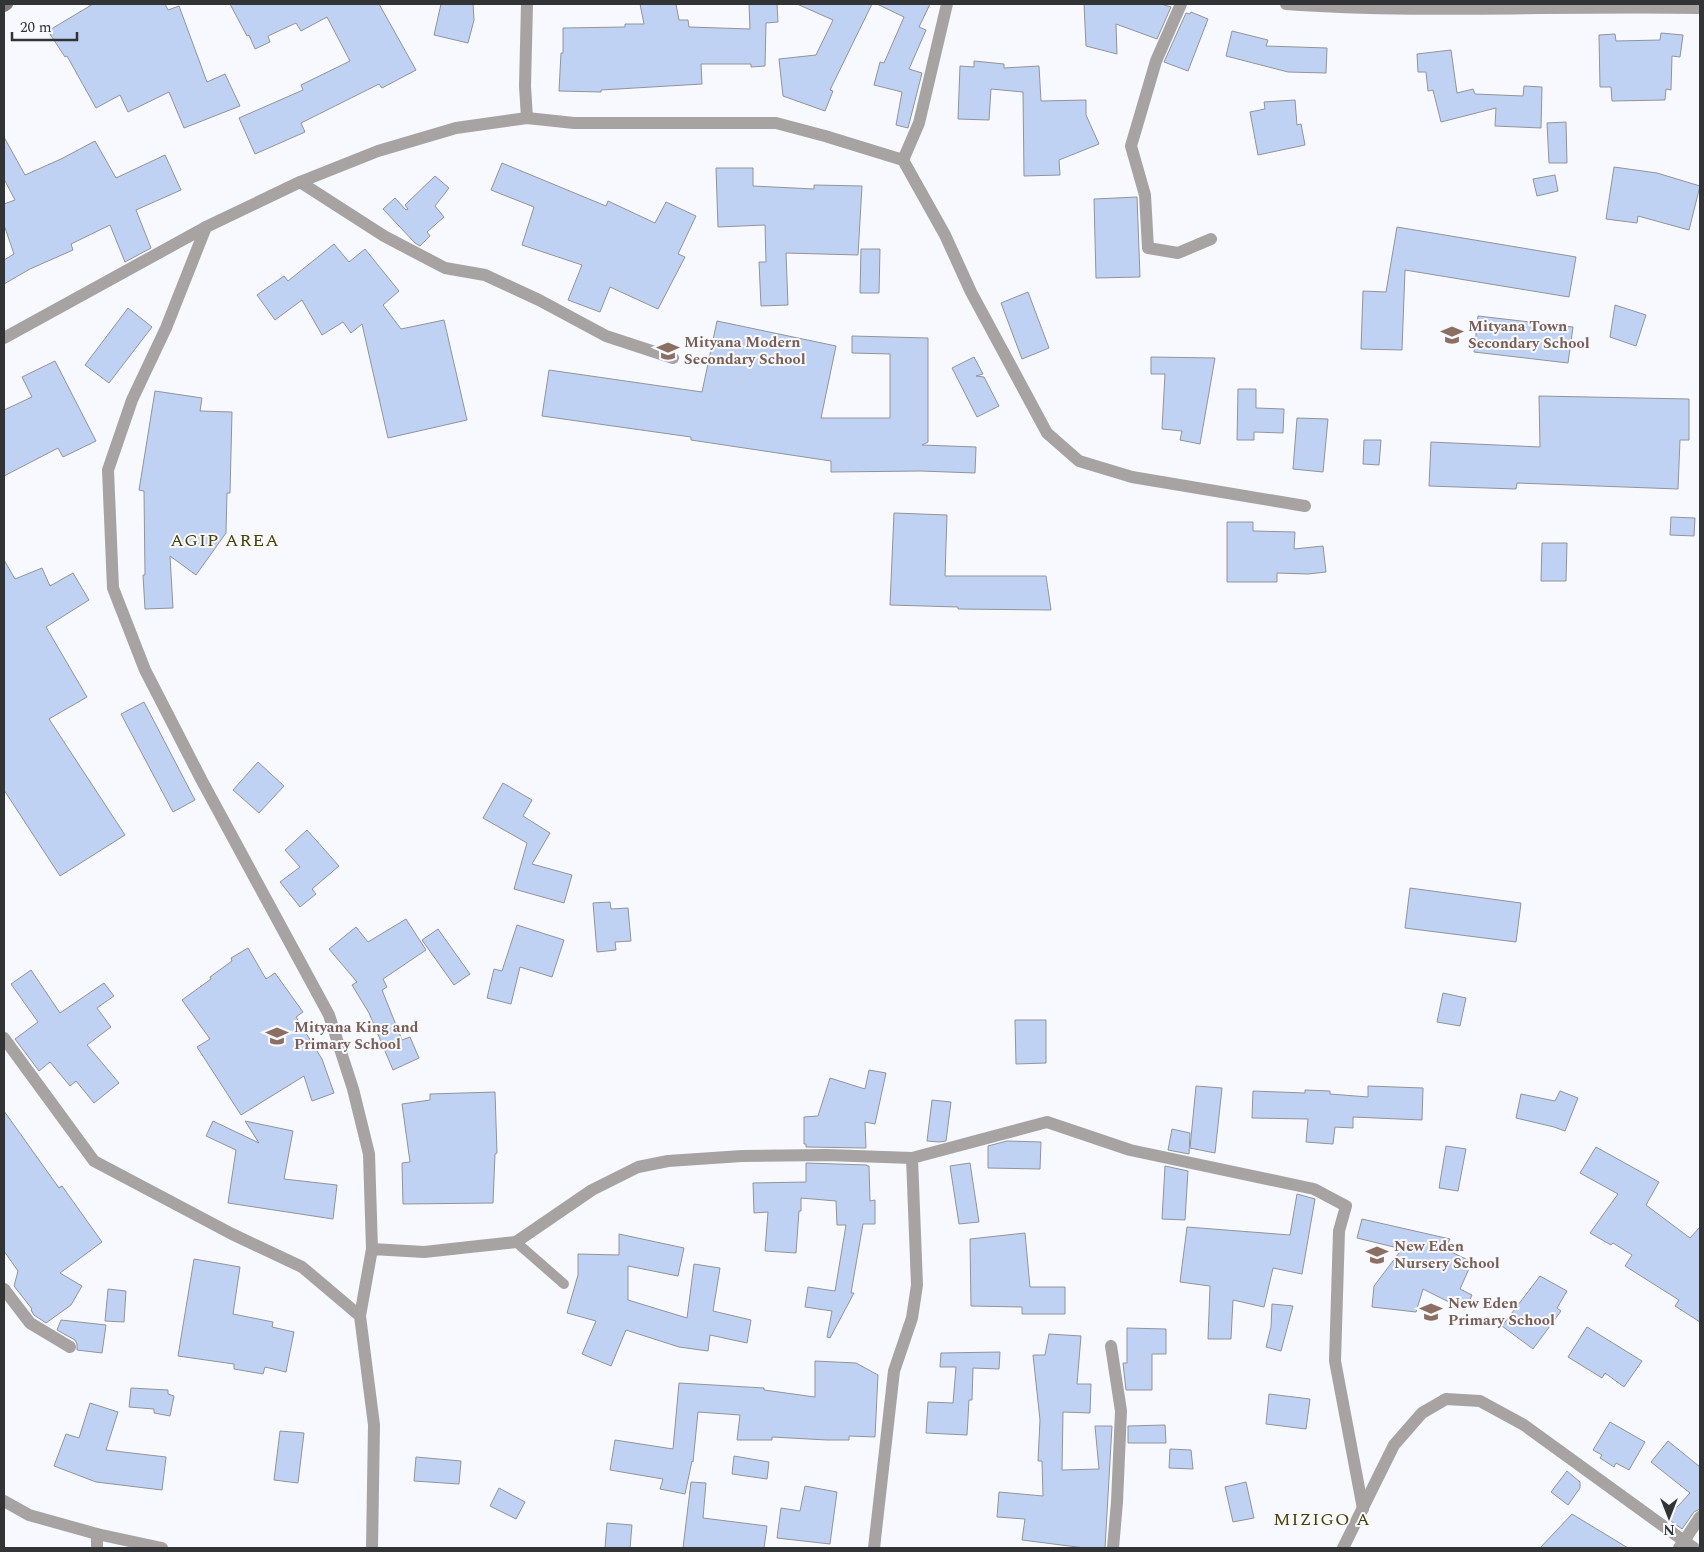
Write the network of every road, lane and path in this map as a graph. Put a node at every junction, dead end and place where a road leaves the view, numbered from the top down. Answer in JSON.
{"nodes":[{"id":1,"x":7,"y":4,"type":"edge"},
{"id":2,"x":527,"y":4,"type":"edge"},
{"id":3,"x":947,"y":4,"type":"edge"},
{"id":4,"x":1181,"y":4,"type":"edge"},
{"id":5,"x":1286,"y":4,"type":"edge"},
{"id":6,"x":4,"y":6,"type":"edge"},
{"id":7,"x":1700,"y":8,"type":"edge"},
{"id":8,"x":527,"y":118,"type":"junction"},
{"id":9,"x":903,"y":160,"type":"junction"},
{"id":10,"x":300,"y":182,"type":"junction"},
{"id":11,"x":206,"y":227,"type":"junction"},
{"id":12,"x":1211,"y":239,"type":"dead end"},
{"id":13,"x":4,"y":338,"type":"edge"},
{"id":14,"x":673,"y":358,"type":"dead end"},
{"id":15,"x":1305,"y":506,"type":"dead end"},
{"id":16,"x":4,"y":1038,"type":"edge"},
{"id":17,"x":912,"y":1158,"type":"junction"},
{"id":18,"x":516,"y":1242,"type":"junction"},
{"id":19,"x":372,"y":1249,"type":"junction"},
{"id":20,"x":564,"y":1284,"type":"dead end"},
{"id":21,"x":4,"y":1289,"type":"edge"},
{"id":22,"x":360,"y":1316,"type":"junction"},
{"id":23,"x":1111,"y":1346,"type":"dead end"},
{"id":24,"x":70,"y":1347,"type":"dead end"},
{"id":25,"x":4,"y":1501,"type":"edge"},
{"id":26,"x":1363,"y":1509,"type":"junction"},
{"id":27,"x":1700,"y":1517,"type":"edge"},
{"id":28,"x":97,"y":1534,"type":"junction"},
{"id":29,"x":1686,"y":1546,"type":"edge"},
{"id":30,"x":97,"y":1548,"type":"edge"},
{"id":31,"x":162,"y":1548,"type":"edge"},
{"id":32,"x":372,"y":1548,"type":"edge"},
{"id":33,"x":874,"y":1548,"type":"edge"},
{"id":34,"x":1113,"y":1548,"type":"edge"},
{"id":35,"x":1343,"y":1548,"type":"edge"}],
"edges":[{"from":1,"to":6,"type":"main road"},
{"from":2,"to":8,"type":"street"},
{"from":3,"to":9,"type":"street"},
{"from":4,"to":12,"type":"street"},
{"from":5,"to":7,"type":"street"},
{"from":8,"to":9,"type":"street"},
{"from":8,"to":10,"type":"street"},
{"from":9,"to":15,"type":"street"},
{"from":10,"to":11,"type":"street"},
{"from":10,"to":14,"type":"street"},
{"from":11,"to":13,"type":"street"},
{"from":11,"to":19,"type":"street"},
{"from":16,"to":22,"type":"street"},
{"from":17,"to":18,"type":"street"},
{"from":17,"to":26,"type":"street"},
{"from":17,"to":33,"type":"street"},
{"from":18,"to":19,"type":"street"},
{"from":18,"to":20,"type":"lane"},
{"from":19,"to":22,"type":"street"},
{"from":21,"to":24,"type":"street"},
{"from":22,"to":32,"type":"street"},
{"from":23,"to":34,"type":"street"},
{"from":25,"to":28,"type":"street"},
{"from":26,"to":29,"type":"street"},
{"from":26,"to":35,"type":"street"},
{"from":27,"to":29,"type":"street"},
{"from":28,"to":30,"type":"street"},
{"from":28,"to":31,"type":"street"}]}
